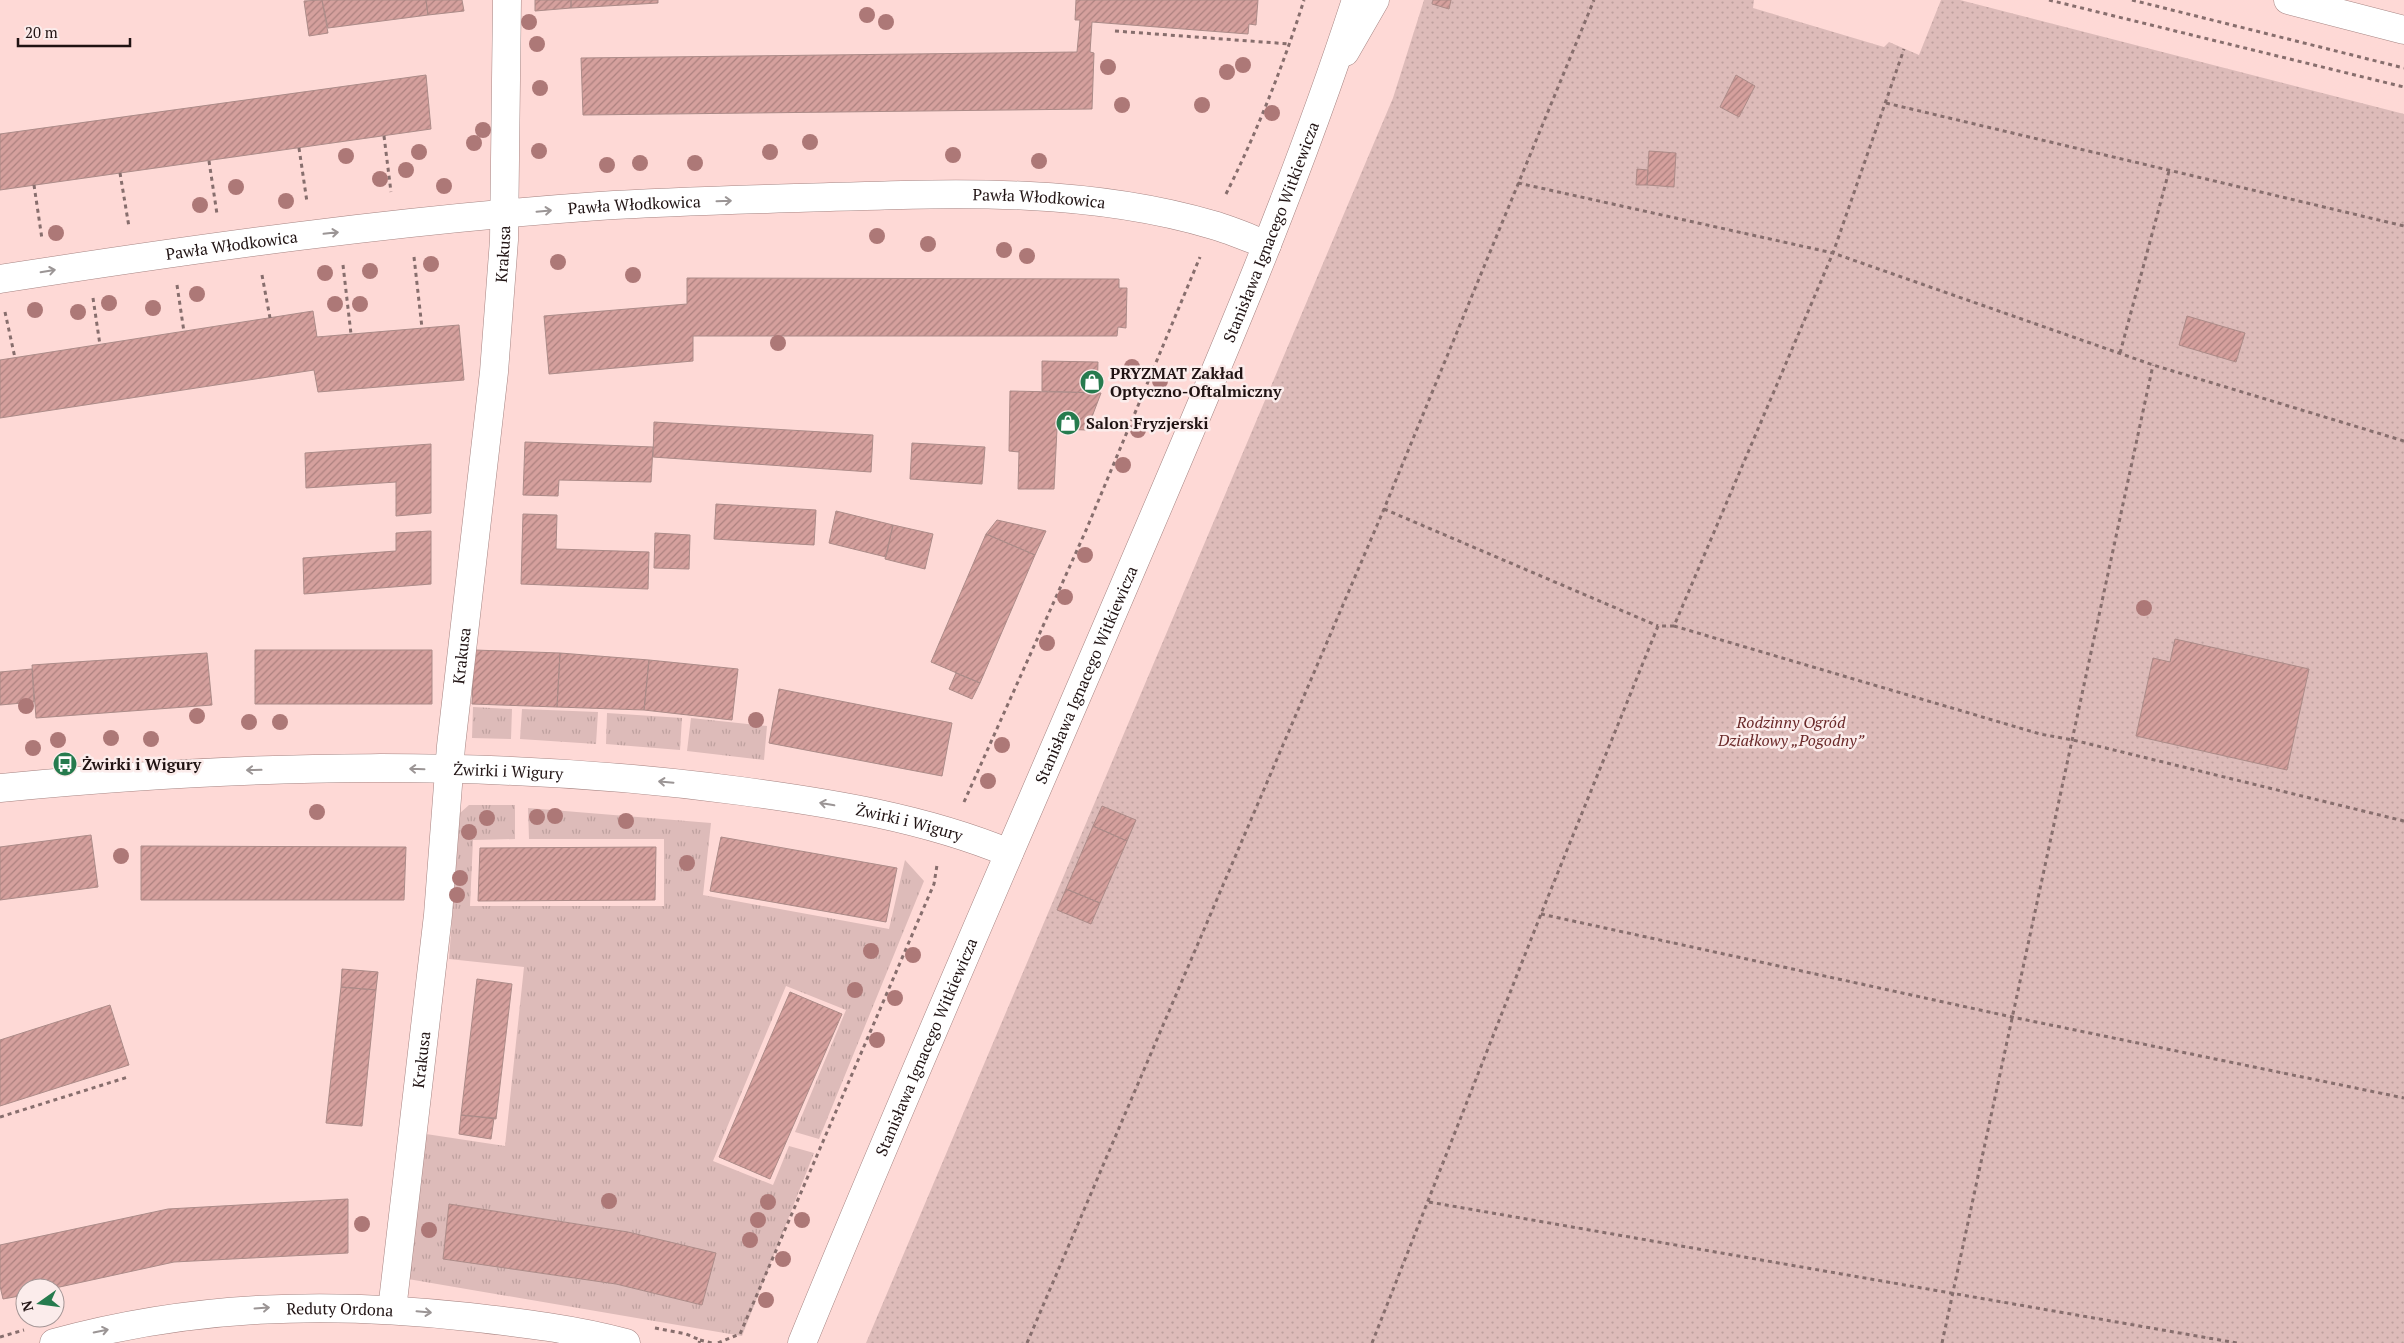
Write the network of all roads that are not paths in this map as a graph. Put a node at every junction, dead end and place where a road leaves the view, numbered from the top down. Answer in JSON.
{"nodes":[{"id":1,"x":507,"y":0,"type":"edge"},
{"id":2,"x":1356,"y":0,"type":"edge"},
{"id":3,"x":1375,"y":0,"type":"edge"},
{"id":4,"x":2288,"y":0,"type":"edge"},
{"id":5,"x":2404,"y":30,"type":"edge"},
{"id":6,"x":1332,"y":75,"type":"junction"},
{"id":7,"x":504,"y":215,"type":"junction"},
{"id":8,"x":1267,"y":245,"type":"junction"},
{"id":9,"x":2,"y":291,"type":"edge"},
{"id":10,"x":450,"y":770,"type":"junction"},
{"id":11,"x":0,"y":788,"type":"edge"},
{"id":12,"x":1009,"y":853,"type":"junction"},
{"id":13,"x":392,"y":1310,"type":"junction"},
{"id":14,"x":54,"y":1343,"type":"edge"},
{"id":15,"x":626,"y":1343,"type":"edge"},
{"id":16,"x":802,"y":1343,"type":"edge"}],
"edges":[{"from":1,"to":7,"type":"street","name":"Krakusa"},
{"from":2,"to":6,"type":"street","name":"Stanisława Ignacego Witkiewicza"},
{"from":3,"to":6,"type":"street"},
{"from":4,"to":5,"type":"street"},
{"from":6,"to":8,"type":"street","name":"Stanisława Ignacego Witkiewicza"},
{"from":7,"to":8,"type":"street","name":"Pawła Włodkowica","one_way":true},
{"from":9,"to":7,"type":"street","name":"Pawła Włodkowica","one_way":true},
{"from":7,"to":10,"type":"street","name":"Krakusa"},
{"from":8,"to":12,"type":"street","name":"Stanisława Ignacego Witkiewicza"},
{"from":10,"to":11,"type":"street","name":"Żwirki i Wigury","one_way":true},
{"from":12,"to":10,"type":"street","name":"Żwirki i Wigury","one_way":true},
{"from":10,"to":13,"type":"street","name":"Krakusa"},
{"from":12,"to":16,"type":"street","name":"Stanisława Ignacego Witkiewicza"},
{"from":14,"to":13,"type":"street","name":"Reduty Ordona","one_way":true},
{"from":13,"to":15,"type":"street","name":"Reduty Ordona","one_way":true}]}
